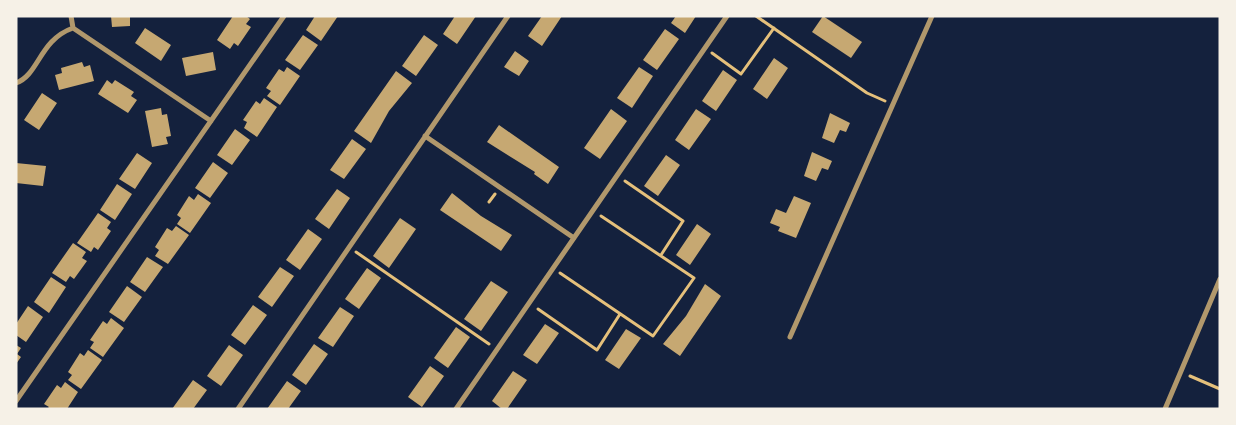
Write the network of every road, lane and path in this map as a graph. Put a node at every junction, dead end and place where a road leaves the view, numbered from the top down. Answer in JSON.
{"nodes":[{"id":1,"x":71,"y":16,"type":"edge"},
{"id":2,"x":284,"y":16,"type":"edge"},
{"id":3,"x":508,"y":16,"type":"edge"},
{"id":4,"x":728,"y":16,"type":"edge"},
{"id":5,"x":756,"y":16,"type":"edge"},
{"id":6,"x":932,"y":16,"type":"edge"},
{"id":7,"x":73,"y":28,"type":"junction"},
{"id":8,"x":774,"y":28,"type":"junction"},
{"id":9,"x":705,"y":49,"type":"junction"},
{"id":10,"x":16,"y":83,"type":"edge"},
{"id":11,"x":893,"y":104,"type":"junction"},
{"id":12,"x":211,"y":121,"type":"junction"},
{"id":13,"x":425,"y":136,"type":"junction"},
{"id":14,"x":618,"y":176,"type":"junction"},
{"id":15,"x":594,"y":211,"type":"junction"},
{"id":16,"x":574,"y":238,"type":"junction"},
{"id":17,"x":350,"y":247,"type":"junction"},
{"id":18,"x":661,"y":256,"type":"junction"},
{"id":19,"x":554,"y":269,"type":"junction"},
{"id":20,"x":1220,"y":279,"type":"edge"},
{"id":21,"x":530,"y":303,"type":"junction"},
{"id":22,"x":620,"y":314,"type":"junction"},
{"id":23,"x":790,"y":337,"type":"dead end"},
{"id":24,"x":497,"y":350,"type":"junction"},
{"id":25,"x":1181,"y":372,"type":"junction"},
{"id":26,"x":1220,"y":389,"type":"edge"},
{"id":27,"x":16,"y":401,"type":"edge"},
{"id":28,"x":238,"y":409,"type":"edge"},
{"id":29,"x":456,"y":409,"type":"edge"},
{"id":30,"x":1165,"y":409,"type":"edge"}],
"edges":[{"from":1,"to":7,"type":"street"},
{"from":2,"to":12,"type":"street"},
{"from":3,"to":13,"type":"street"},
{"from":4,"to":9,"type":"street"},
{"from":5,"to":8,"type":"path"},
{"from":6,"to":11,"type":"street"},
{"from":7,"to":10,"type":"street"},
{"from":7,"to":12,"type":"street"},
{"from":8,"to":9,"type":"path"},
{"from":8,"to":11,"type":"path"},
{"from":9,"to":14,"type":"street"},
{"from":11,"to":23,"type":"street"},
{"from":12,"to":27,"type":"street"},
{"from":13,"to":16,"type":"street"},
{"from":13,"to":17,"type":"street"},
{"from":14,"to":15,"type":"street"},
{"from":14,"to":18,"type":"path"},
{"from":15,"to":16,"type":"street"},
{"from":15,"to":18,"type":"path"},
{"from":16,"to":19,"type":"street"},
{"from":17,"to":24,"type":"path"},
{"from":17,"to":28,"type":"street"},
{"from":18,"to":22,"type":"path"},
{"from":19,"to":21,"type":"street"},
{"from":19,"to":22,"type":"path"},
{"from":20,"to":25,"type":"street"},
{"from":21,"to":22,"type":"path"},
{"from":21,"to":24,"type":"street"},
{"from":24,"to":29,"type":"street"},
{"from":25,"to":26,"type":"path"},
{"from":25,"to":30,"type":"street"}]}
